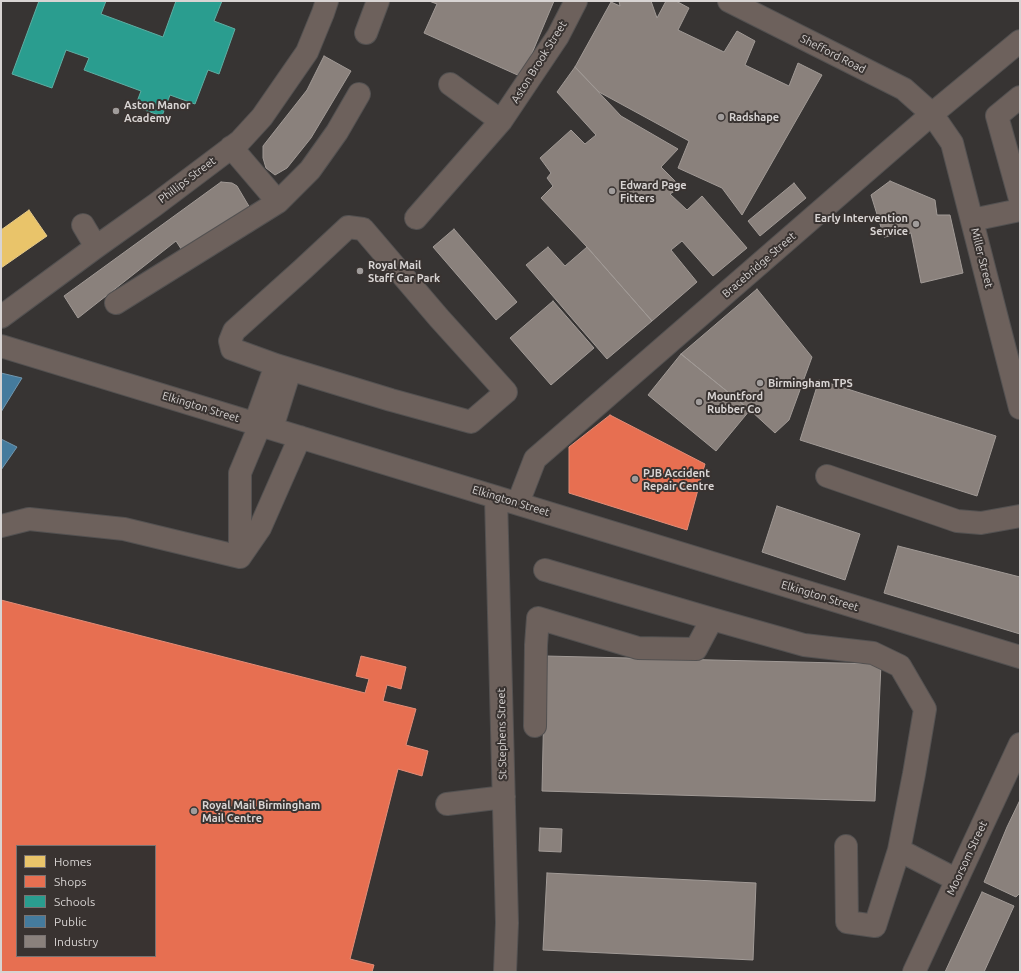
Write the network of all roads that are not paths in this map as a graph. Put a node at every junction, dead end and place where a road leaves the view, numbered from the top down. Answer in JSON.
{"nodes":[{"id":1,"x":326,"y":1,"type":"edge"},
{"id":2,"x":378,"y":1,"type":"edge"},
{"id":3,"x":576,"y":1,"type":"edge"},
{"id":4,"x":729,"y":1,"type":"edge"},
{"id":5,"x":366,"y":34,"type":"dead end"},
{"id":6,"x":1020,"y":41,"type":"edge"},
{"id":7,"x":450,"y":84,"type":"dead end"},
{"id":8,"x":359,"y":94,"type":"dead end"},
{"id":9,"x":1020,"y":97,"type":"edge"},
{"id":10,"x":932,"y":114,"type":"junction"},
{"id":11,"x":501,"y":121,"type":"junction"},
{"id":12,"x":231,"y":147,"type":"junction"},
{"id":13,"x":1020,"y":199,"type":"edge"},
{"id":14,"x":278,"y":202,"type":"junction"},
{"id":15,"x":1020,"y":210,"type":"edge"},
{"id":16,"x":416,"y":218,"type":"dead end"},
{"id":17,"x":972,"y":220,"type":"junction"},
{"id":18,"x":83,"y":225,"type":"dead end"},
{"id":19,"x":96,"y":247,"type":"junction"},
{"id":20,"x":116,"y":303,"type":"dead end"},
{"id":21,"x":1,"y":317,"type":"edge"},
{"id":22,"x":11,"y":349,"type":"edge"},
{"id":23,"x":283,"y":367,"type":"junction"},
{"id":24,"x":1020,"y":408,"type":"edge"},
{"id":25,"x":262,"y":426,"type":"junction"},
{"id":26,"x":300,"y":437,"type":"junction"},
{"id":27,"x":827,"y":476,"type":"dead end"},
{"id":28,"x":496,"y":497,"type":"junction"},
{"id":29,"x":518,"y":504,"type":"junction"},
{"id":30,"x":1020,"y":516,"type":"edge"},
{"id":31,"x":1,"y":526,"type":"edge"},
{"id":32,"x":240,"y":557,"type":"junction"},
{"id":33,"x":545,"y":570,"type":"dead end"},
{"id":34,"x":712,"y":619,"type":"junction"},
{"id":35,"x":1020,"y":657,"type":"edge"},
{"id":36,"x":535,"y":726,"type":"dead end"},
{"id":37,"x":1020,"y":744,"type":"edge"},
{"id":38,"x":504,"y":797,"type":"junction"},
{"id":39,"x":447,"y":804,"type":"dead end"},
{"id":40,"x":846,"y":846,"type":"dead end"},
{"id":41,"x":899,"y":850,"type":"junction"},
{"id":42,"x":957,"y":880,"type":"junction"},
{"id":43,"x":505,"y":972,"type":"edge"},
{"id":44,"x":914,"y":972,"type":"edge"}],
"edges":[{"from":1,"to":12,"type":"street","name":"Phillips Street"},
{"from":2,"to":5,"type":"street"},
{"from":3,"to":11,"type":"street","name":"Aston Brook Street"},
{"from":4,"to":10,"type":"street","name":"Shefford Road"},
{"from":6,"to":10,"type":"street","name":"Bracebridge Street"},
{"from":7,"to":11,"type":"street"},
{"from":8,"to":14,"type":"street"},
{"from":9,"to":13,"type":"street"},
{"from":10,"to":17,"type":"street","name":"Miller Street"},
{"from":10,"to":29,"type":"street","name":"Bracebridge Street"},
{"from":11,"to":16,"type":"street","name":"Aston Brook Street"},
{"from":12,"to":14,"type":"street"},
{"from":12,"to":19,"type":"street","name":"Phillips Street"},
{"from":14,"to":20,"type":"street"},
{"from":15,"to":17,"type":"street"},
{"from":17,"to":24,"type":"street","name":"Miller Street"},
{"from":18,"to":19,"type":"street"},
{"from":19,"to":21,"type":"street","name":"Phillips Street"},
{"from":22,"to":25,"type":"street","name":"Elkington Street"},
{"from":23,"to":23,"type":"street"},
{"from":23,"to":25,"type":"street"},
{"from":25,"to":26,"type":"street","name":"Elkington Street"},
{"from":25,"to":32,"type":"street"},
{"from":26,"to":28,"type":"street","name":"Elkington Street"},
{"from":26,"to":32,"type":"street"},
{"from":27,"to":30,"type":"street"},
{"from":28,"to":29,"type":"street","name":"Elkington Street"},
{"from":28,"to":38,"type":"street","name":"St Stephens Street"},
{"from":29,"to":35,"type":"street","name":"Elkington Street"},
{"from":31,"to":32,"type":"street"},
{"from":33,"to":34,"type":"street"},
{"from":34,"to":36,"type":"street"},
{"from":34,"to":41,"type":"street"},
{"from":37,"to":42,"type":"street","name":"Moorsom Street"},
{"from":38,"to":39,"type":"street"},
{"from":38,"to":43,"type":"street","name":"St Stephens Street"},
{"from":40,"to":41,"type":"street"},
{"from":41,"to":42,"type":"street"},
{"from":42,"to":44,"type":"street","name":"Moorsom Street"}]}
